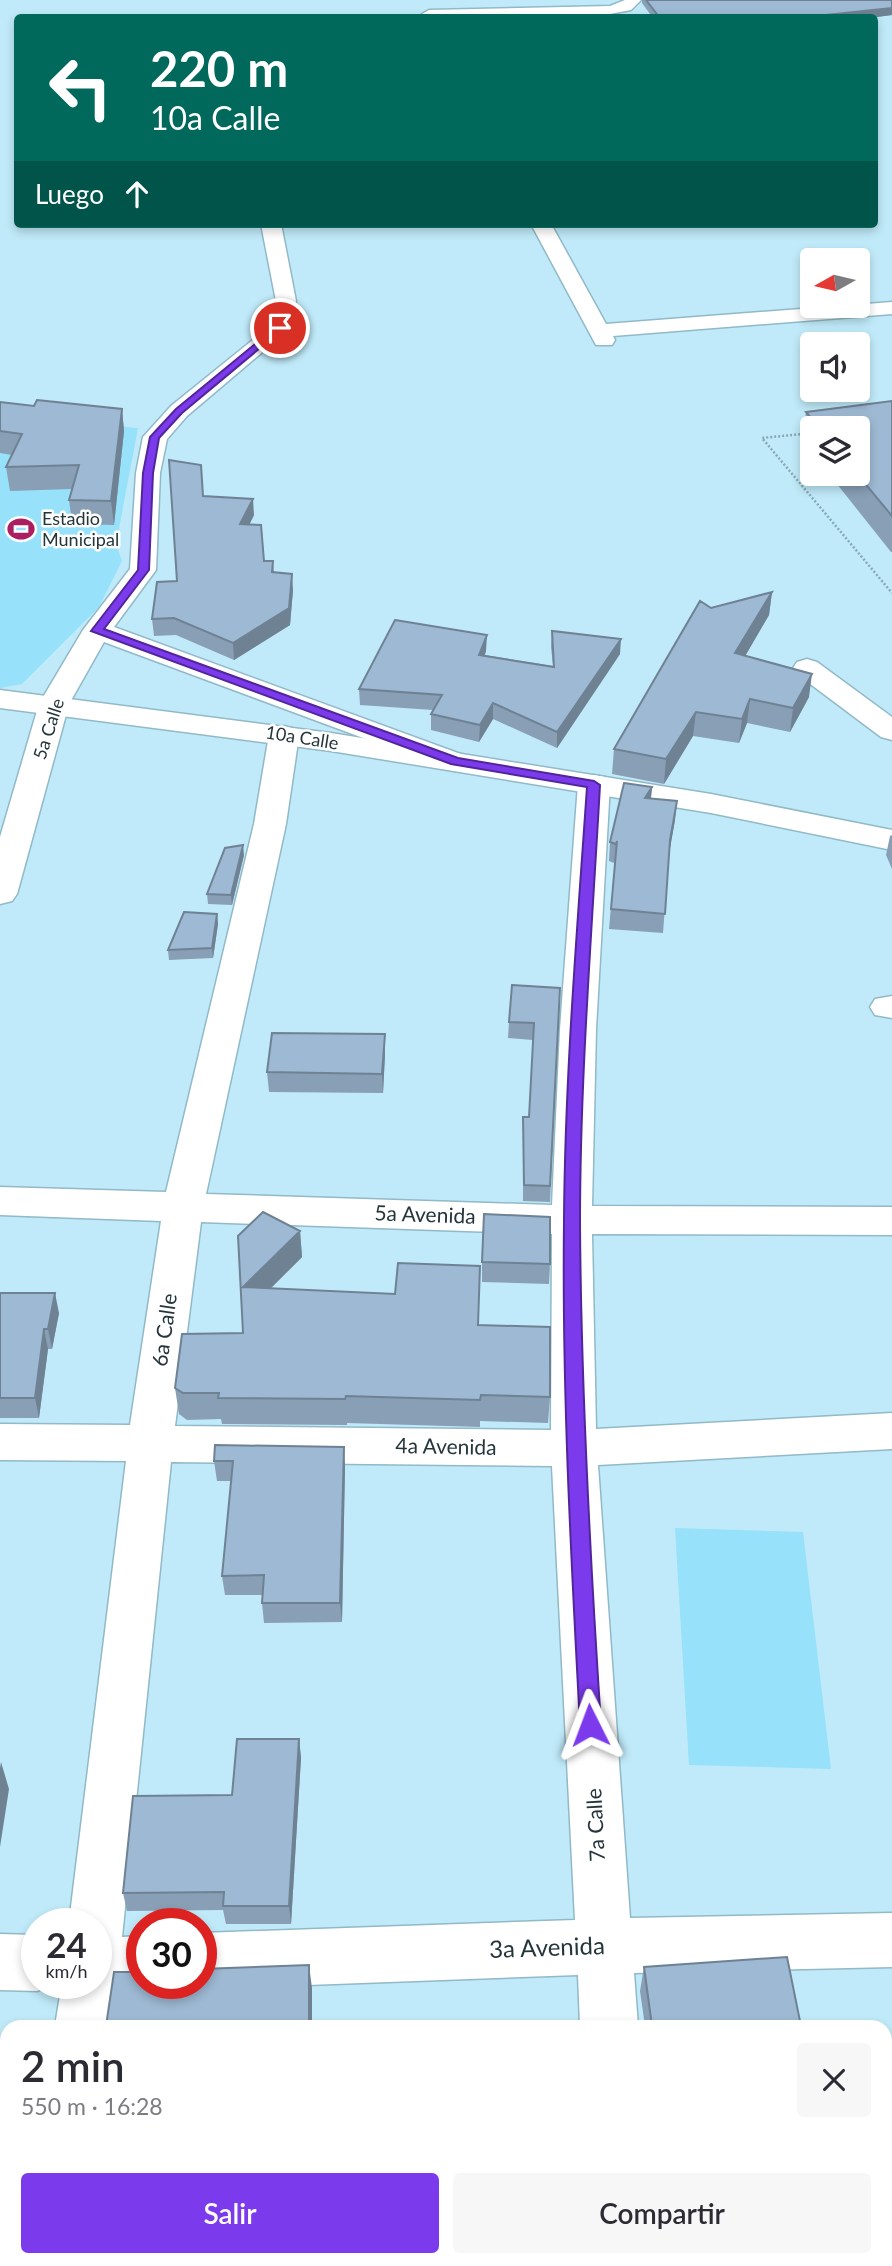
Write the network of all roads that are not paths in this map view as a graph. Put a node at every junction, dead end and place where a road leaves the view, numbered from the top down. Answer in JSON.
{"nodes":[{"id":1,"x":466,"y":0,"type":"edge"},
{"id":2,"x":634,"y":0,"type":"edge"},
{"id":3,"x":426,"y":14,"type":"edge"},
{"id":4,"x":460,"y":14,"type":"edge"},
{"id":5,"x":272,"y":228,"type":"edge"},
{"id":6,"x":543,"y":228,"type":"edge"},
{"id":7,"x":892,"y":307,"type":"edge"},
{"id":8,"x":97,"y":631,"type":"junction"},
{"id":9,"x":807,"y":668,"type":"dead end"},
{"id":10,"x":0,"y":699,"type":"edge"},
{"id":11,"x":54,"y":704,"type":"junction"},
{"id":12,"x":892,"y":731,"type":"edge"},
{"id":13,"x":284,"y":735,"type":"junction"},
{"id":14,"x":455,"y":762,"type":"junction"},
{"id":15,"x":594,"y":785,"type":"junction"},
{"id":16,"x":892,"y":840,"type":"edge"},
{"id":17,"x":0,"y":894,"type":"edge"},
{"id":18,"x":0,"y":1201,"type":"edge"},
{"id":19,"x":183,"y":1206,"type":"junction"},
{"id":20,"x":572,"y":1220,"type":"junction"},
{"id":21,"x":892,"y":1221,"type":"edge"},
{"id":22,"x":892,"y":1431,"type":"edge"},
{"id":23,"x":0,"y":1442,"type":"edge"},
{"id":24,"x":152,"y":1442,"type":"junction"},
{"id":25,"x":574,"y":1448,"type":"junction"},
{"id":26,"x":99,"y":1908,"type":"edge"},
{"id":27,"x":892,"y":1940,"type":"edge"},
{"id":28,"x":604,"y":1945,"type":"junction"},
{"id":29,"x":217,"y":1960,"type":"edge"},
{"id":30,"x":0,"y":1962,"type":"edge"},
{"id":31,"x":21,"y":1963,"type":"edge"},
{"id":32,"x":87,"y":1999,"type":"edge"},
{"id":33,"x":84,"y":2020,"type":"edge"},
{"id":34,"x":609,"y":2020,"type":"edge"}],
"edges":[{"from":1,"to":3,"type":"street"},
{"from":2,"to":4,"type":"street"},
{"from":5,"to":8,"type":"street","name":"5a Calle"},
{"from":6,"to":7,"type":"street"},
{"from":8,"to":11,"type":"street","name":"5a Calle"},
{"from":8,"to":14,"type":"street"},
{"from":9,"to":12,"type":"street"},
{"from":10,"to":11,"type":"street","name":"10a Calle"},
{"from":11,"to":13,"type":"street","name":"10a Calle"},
{"from":11,"to":17,"type":"street","name":"5a Calle"},
{"from":13,"to":14,"type":"street","name":"10a Calle"},
{"from":13,"to":19,"type":"street","name":"6a Calle"},
{"from":14,"to":15,"type":"street","name":"10a Calle"},
{"from":15,"to":16,"type":"street","name":"10a Calle"},
{"from":15,"to":20,"type":"street","name":"7a Calle"},
{"from":18,"to":19,"type":"street","name":"5a Avenida"},
{"from":19,"to":20,"type":"street","name":"5a Avenida"},
{"from":19,"to":24,"type":"street","name":"6a Calle"},
{"from":20,"to":21,"type":"street","name":"5a Avenida"},
{"from":20,"to":25,"type":"street","name":"7a Calle"},
{"from":22,"to":25,"type":"street","name":"4a Avenida"},
{"from":23,"to":24,"type":"street","name":"4a Avenida"},
{"from":24,"to":25,"type":"street","name":"4a Avenida"},
{"from":24,"to":26,"type":"street","name":"6a Calle"},
{"from":25,"to":28,"type":"street","name":"7a Calle"},
{"from":27,"to":28,"type":"street","name":"3a Avenida"},
{"from":28,"to":29,"type":"street","name":"3a Avenida"},
{"from":28,"to":34,"type":"street","name":"7a Calle"},
{"from":30,"to":31,"type":"street"},
{"from":32,"to":33,"type":"street"}]}
